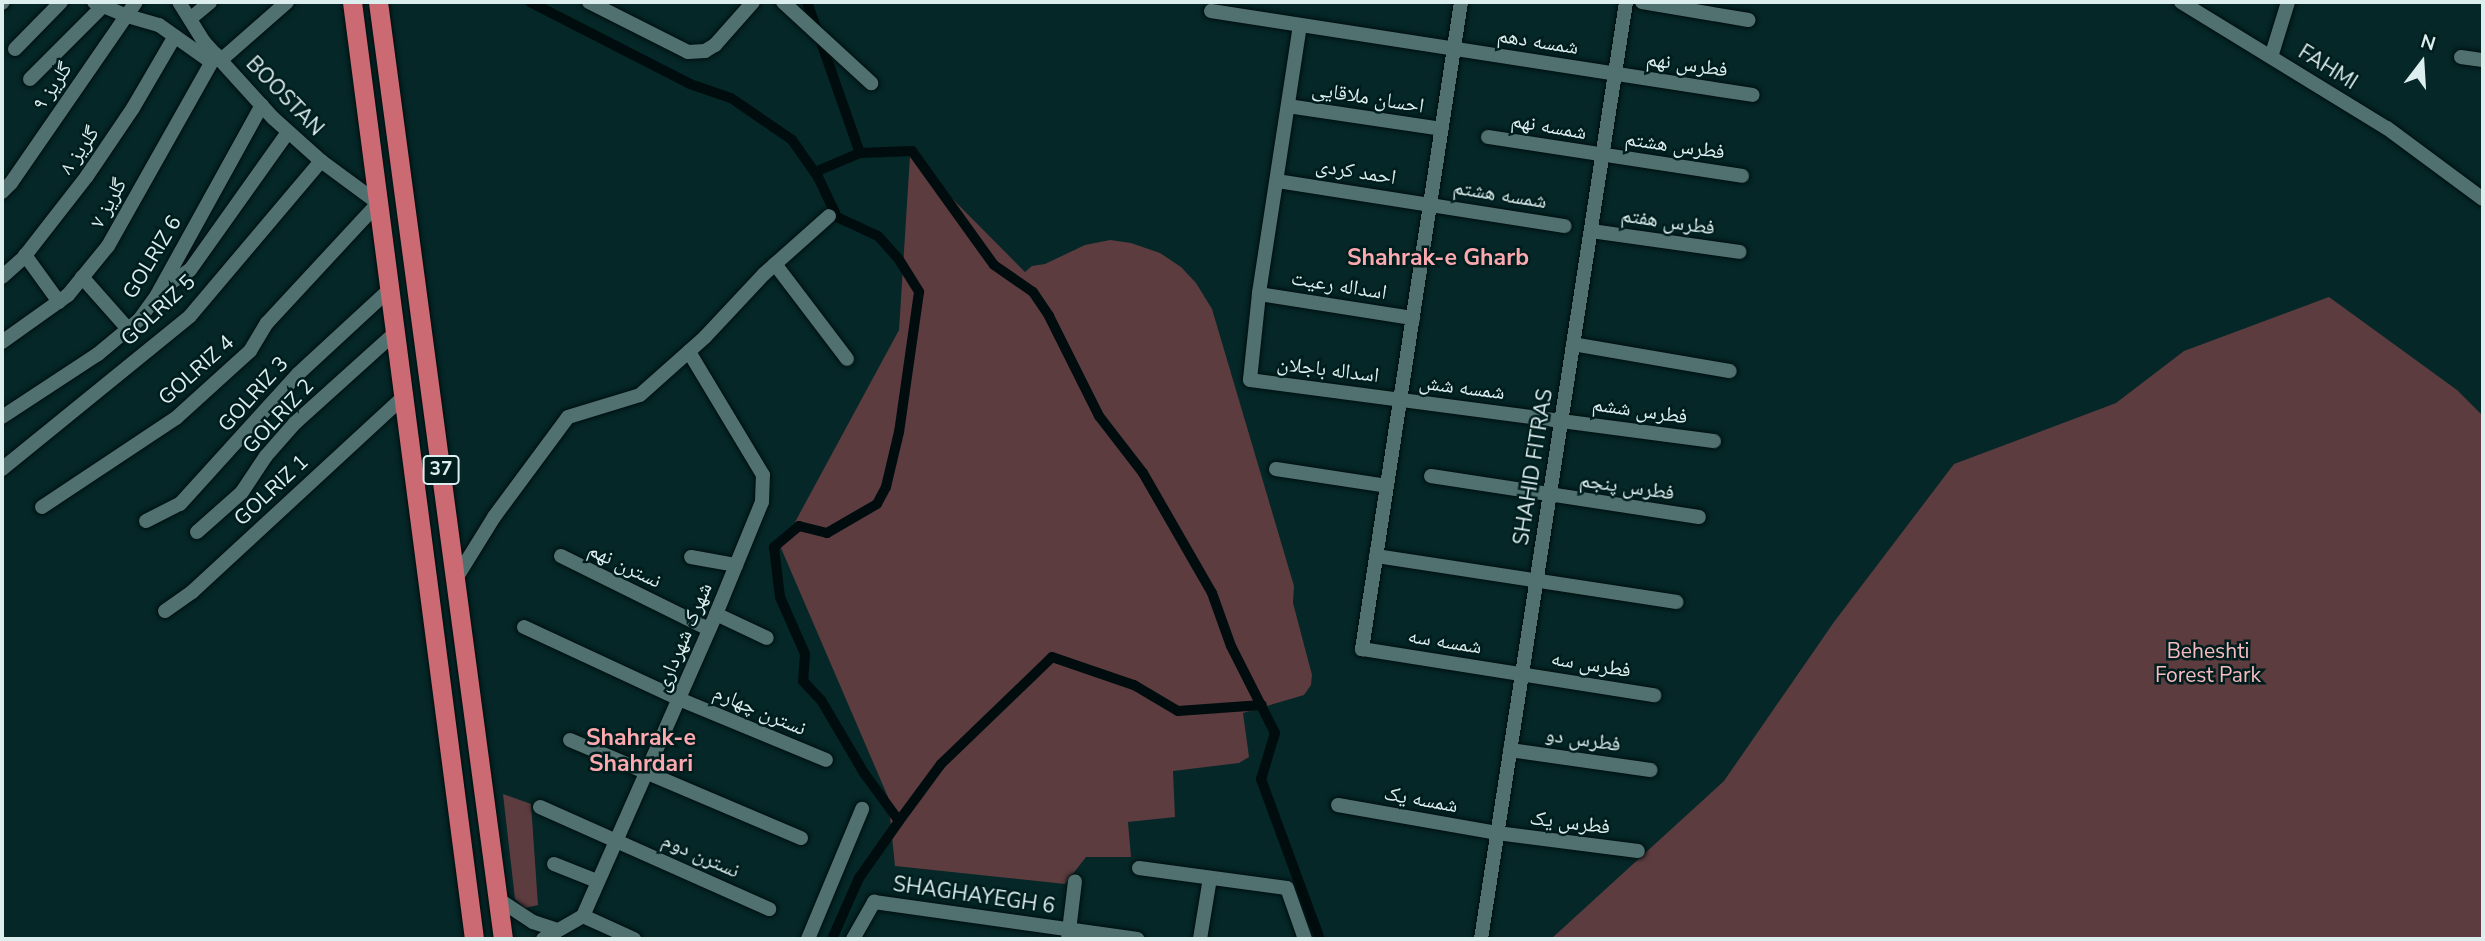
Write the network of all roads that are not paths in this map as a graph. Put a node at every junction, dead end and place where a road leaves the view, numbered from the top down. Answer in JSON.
{"nodes":[{"id":1,"x":61,"y":2,"type":"edge"},
{"id":2,"x":136,"y":2,"type":"edge"},
{"id":3,"x":180,"y":2,"type":"edge"},
{"id":4,"x":210,"y":2,"type":"edge"},
{"id":5,"x":287,"y":2,"type":"edge"},
{"id":6,"x":352,"y":2,"type":"edge"},
{"id":7,"x":377,"y":2,"type":"edge"},
{"id":8,"x":589,"y":2,"type":"edge"},
{"id":9,"x":753,"y":2,"type":"edge"},
{"id":10,"x":783,"y":2,"type":"edge"},
{"id":11,"x":1461,"y":2,"type":"edge"},
{"id":12,"x":1626,"y":2,"type":"edge"},
{"id":13,"x":1642,"y":2,"type":"edge"},
{"id":14,"x":2181,"y":2,"type":"edge"},
{"id":15,"x":2288,"y":2,"type":"edge"},
{"id":16,"x":99,"y":3,"type":"edge"},
{"id":17,"x":1211,"y":11,"type":"dead end"},
{"id":18,"x":124,"y":15,"type":"junction"},
{"id":19,"x":190,"y":19,"type":"junction"},
{"id":20,"x":1748,"y":20,"type":"dead end"},
{"id":21,"x":1300,"y":25,"type":"junction"},
{"id":22,"x":175,"y":36,"type":"junction"},
{"id":23,"x":1454,"y":48,"type":"junction"},
{"id":24,"x":15,"y":49,"type":"dead end"},
{"id":25,"x":2271,"y":57,"type":"junction"},
{"id":26,"x":2461,"y":57,"type":"dead end"},
{"id":27,"x":216,"y":59,"type":"junction"},
{"id":28,"x":2483,"y":60,"type":"edge"},
{"id":29,"x":1615,"y":75,"type":"junction"},
{"id":30,"x":30,"y":79,"type":"dead end"},
{"id":31,"x":871,"y":83,"type":"dead end"},
{"id":32,"x":1753,"y":95,"type":"dead end"},
{"id":33,"x":262,"y":105,"type":"junction"},
{"id":34,"x":1288,"y":106,"type":"junction"},
{"id":35,"x":1441,"y":129,"type":"junction"},
{"id":36,"x":288,"y":132,"type":"junction"},
{"id":37,"x":1488,"y":137,"type":"dead end"},
{"id":38,"x":1602,"y":157,"type":"junction"},
{"id":39,"x":321,"y":161,"type":"junction"},
{"id":40,"x":1742,"y":176,"type":"dead end"},
{"id":41,"x":1277,"y":181,"type":"junction"},
{"id":42,"x":2,"y":192,"type":"edge"},
{"id":43,"x":2483,"y":200,"type":"edge"},
{"id":44,"x":378,"y":203,"type":"junction"},
{"id":45,"x":1430,"y":204,"type":"junction"},
{"id":46,"x":829,"y":216,"type":"dead end"},
{"id":47,"x":1564,"y":226,"type":"dead end"},
{"id":48,"x":1591,"y":231,"type":"junction"},
{"id":49,"x":1740,"y":252,"type":"dead end"},
{"id":50,"x":25,"y":256,"type":"junction"},
{"id":51,"x":775,"y":264,"type":"junction"},
{"id":52,"x":2,"y":277,"type":"edge"},
{"id":53,"x":82,"y":278,"type":"junction"},
{"id":54,"x":389,"y":290,"type":"junction"},
{"id":55,"x":159,"y":291,"type":"junction"},
{"id":56,"x":1259,"y":294,"type":"junction"},
{"id":57,"x":59,"y":302,"type":"junction"},
{"id":58,"x":1413,"y":318,"type":"junction"},
{"id":59,"x":128,"y":329,"type":"junction"},
{"id":60,"x":395,"y":333,"type":"junction"},
{"id":61,"x":2,"y":342,"type":"edge"},
{"id":62,"x":1573,"y":344,"type":"junction"},
{"id":63,"x":689,"y":352,"type":"junction"},
{"id":64,"x":847,"y":359,"type":"dead end"},
{"id":65,"x":1730,"y":371,"type":"dead end"},
{"id":66,"x":403,"y":397,"type":"junction"},
{"id":67,"x":1400,"y":400,"type":"junction"},
{"id":68,"x":2,"y":417,"type":"edge"},
{"id":69,"x":1561,"y":421,"type":"junction"},
{"id":70,"x":1714,"y":441,"type":"dead end"},
{"id":71,"x":2,"y":469,"type":"edge"},
{"id":72,"x":1276,"y":469,"type":"dead end"},
{"id":73,"x":1431,"y":476,"type":"dead end"},
{"id":74,"x":1387,"y":486,"type":"junction"},
{"id":75,"x":1550,"y":496,"type":"junction"},
{"id":76,"x":42,"y":507,"type":"dead end"},
{"id":77,"x":1699,"y":517,"type":"dead end"},
{"id":78,"x":146,"y":521,"type":"dead end"},
{"id":79,"x":197,"y":532,"type":"dead end"},
{"id":80,"x":561,"y":556,"type":"dead end"},
{"id":81,"x":1376,"y":556,"type":"junction"},
{"id":82,"x":691,"y":557,"type":"dead end"},
{"id":83,"x":736,"y":565,"type":"junction"},
{"id":84,"x":455,"y":580,"type":"junction"},
{"id":85,"x":1536,"y":581,"type":"junction"},
{"id":86,"x":1677,"y":603,"type":"dead end"},
{"id":87,"x":164,"y":611,"type":"dead end"},
{"id":88,"x":716,"y":614,"type":"junction"},
{"id":89,"x":524,"y":627,"type":"dead end"},
{"id":90,"x":709,"y":629,"type":"junction"},
{"id":91,"x":767,"y":638,"type":"dead end"},
{"id":92,"x":1522,"y":675,"type":"junction"},
{"id":93,"x":1654,"y":695,"type":"dead end"},
{"id":94,"x":679,"y":699,"type":"junction"},
{"id":95,"x":570,"y":740,"type":"dead end"},
{"id":96,"x":1510,"y":750,"type":"junction"},
{"id":97,"x":825,"y":760,"type":"dead end"},
{"id":98,"x":1651,"y":770,"type":"dead end"},
{"id":99,"x":646,"y":771,"type":"junction"},
{"id":100,"x":1338,"y":805,"type":"dead end"},
{"id":101,"x":540,"y":807,"type":"dead end"},
{"id":102,"x":862,"y":809,"type":"dead end"},
{"id":103,"x":1497,"y":833,"type":"junction"},
{"id":104,"x":801,"y":838,"type":"dead end"},
{"id":105,"x":616,"y":839,"type":"junction"},
{"id":106,"x":1638,"y":851,"type":"dead end"},
{"id":107,"x":554,"y":864,"type":"dead end"},
{"id":108,"x":1139,"y":868,"type":"dead end"},
{"id":109,"x":1210,"y":878,"type":"junction"},
{"id":110,"x":597,"y":881,"type":"junction"},
{"id":111,"x":1075,"y":881,"type":"dead end"},
{"id":112,"x":498,"y":899,"type":"junction"},
{"id":113,"x":769,"y":909,"type":"dead end"},
{"id":114,"x":583,"y":916,"type":"junction"},
{"id":115,"x":555,"y":929,"type":"junction"},
{"id":116,"x":1068,"y":934,"type":"edge"},
{"id":117,"x":474,"y":939,"type":"edge"},
{"id":118,"x":503,"y":939,"type":"edge"},
{"id":119,"x":543,"y":939,"type":"edge"},
{"id":120,"x":634,"y":939,"type":"edge"},
{"id":121,"x":808,"y":939,"type":"edge"},
{"id":122,"x":853,"y":939,"type":"edge"},
{"id":123,"x":1137,"y":939,"type":"edge"},
{"id":124,"x":1200,"y":939,"type":"edge"},
{"id":125,"x":1305,"y":939,"type":"edge"},
{"id":126,"x":1481,"y":939,"type":"edge"}],
"edges":[{"from":1,"to":24,"type":"street"},
{"from":2,"to":18,"type":"street","name":"گلریز ۹"},
{"from":3,"to":19,"type":"street","name":"BOOSTAN"},
{"from":4,"to":19,"type":"street"},
{"from":5,"to":27,"type":"street","name":"گلریز ۷"},
{"from":6,"to":44,"type":"highway","number":"37"},
{"from":7,"to":84,"type":"highway","number":"37"},
{"from":8,"to":9,"type":"street"},
{"from":10,"to":31,"type":"street"},
{"from":11,"to":23,"type":"street"},
{"from":12,"to":29,"type":"street","name":"SHAHID FITRAS"},
{"from":13,"to":20,"type":"street"},
{"from":14,"to":25,"type":"street","name":"FAHMI"},
{"from":15,"to":25,"type":"street"},
{"from":16,"to":18,"type":"street"},
{"from":16,"to":30,"type":"street"},
{"from":17,"to":21,"type":"street","name":"شمسه دهم"},
{"from":18,"to":22,"type":"street"},
{"from":18,"to":42,"type":"street","name":"گلریز ۹"},
{"from":19,"to":27,"type":"street","name":"BOOSTAN"},
{"from":21,"to":23,"type":"street","name":"شمسه دهم"},
{"from":21,"to":34,"type":"street"},
{"from":22,"to":27,"type":"street"},
{"from":22,"to":50,"type":"street","name":"گلریز ۸"},
{"from":23,"to":29,"type":"street","name":"شمسه دهم"},
{"from":23,"to":35,"type":"street"},
{"from":25,"to":43,"type":"street","name":"FAHMI"},
{"from":26,"to":28,"type":"street"},
{"from":27,"to":33,"type":"street","name":"BOOSTAN"},
{"from":27,"to":53,"type":"street","name":"گلریز ۷"},
{"from":29,"to":32,"type":"street","name":"فطرس نهم"},
{"from":29,"to":38,"type":"street","name":"SHAHID FITRAS"},
{"from":33,"to":36,"type":"street","name":"BOOSTAN"},
{"from":33,"to":55,"type":"street","name":"GOLRIZ 6"},
{"from":34,"to":35,"type":"street","name":"احسان ملاقایی"},
{"from":34,"to":41,"type":"street"},
{"from":35,"to":45,"type":"street"},
{"from":36,"to":39,"type":"street","name":"BOOSTAN"},
{"from":36,"to":55,"type":"street"},
{"from":37,"to":38,"type":"street","name":"شمسه نهم"},
{"from":38,"to":40,"type":"street","name":"فطرس هشتم"},
{"from":38,"to":48,"type":"street","name":"SHAHID FITRAS"},
{"from":39,"to":44,"type":"street","name":"BOOSTAN"},
{"from":39,"to":71,"type":"street","name":"GOLRIZ 5"},
{"from":41,"to":45,"type":"street","name":"احمد کردی"},
{"from":41,"to":56,"type":"street"},
{"from":44,"to":54,"type":"highway","number":"37"},
{"from":44,"to":76,"type":"street","name":"GOLRIZ 4"},
{"from":45,"to":47,"type":"street","name":"شمسه هشتم"},
{"from":45,"to":58,"type":"street"},
{"from":46,"to":51,"type":"street"},
{"from":48,"to":49,"type":"street","name":"فطرس هفتم"},
{"from":48,"to":62,"type":"street","name":"SHAHID FITRAS"},
{"from":50,"to":52,"type":"street","name":"گلریز ۸"},
{"from":50,"to":57,"type":"street"},
{"from":51,"to":63,"type":"street"},
{"from":51,"to":64,"type":"street"},
{"from":53,"to":57,"type":"street","name":"گلریز ۷"},
{"from":53,"to":59,"type":"street"},
{"from":54,"to":60,"type":"highway","number":"37"},
{"from":54,"to":78,"type":"street","name":"GOLRIZ 3"},
{"from":55,"to":59,"type":"street","name":"GOLRIZ 6"},
{"from":56,"to":58,"type":"street","name":"اسداله رعیت"},
{"from":56,"to":67,"type":"street","name":"اسداله باجلان"},
{"from":57,"to":61,"type":"street","name":"گلریز ۷"},
{"from":58,"to":67,"type":"street"},
{"from":59,"to":68,"type":"street","name":"GOLRIZ 6"},
{"from":60,"to":66,"type":"highway","number":"37"},
{"from":60,"to":79,"type":"street","name":"GOLRIZ 2"},
{"from":62,"to":65,"type":"street"},
{"from":62,"to":69,"type":"street","name":"SHAHID FITRAS"},
{"from":63,"to":83,"type":"street","name":"شهرک شهرداری"},
{"from":63,"to":84,"type":"street"},
{"from":66,"to":87,"type":"street","name":"GOLRIZ 1"},
{"from":66,"to":117,"type":"highway","number":"37"},
{"from":67,"to":69,"type":"street","name":"شمسه شش"},
{"from":67,"to":74,"type":"street"},
{"from":69,"to":70,"type":"street","name":"فطرس ششم"},
{"from":69,"to":75,"type":"street","name":"SHAHID FITRAS"},
{"from":72,"to":74,"type":"street"},
{"from":73,"to":75,"type":"street","name":"فطرس پنجم"},
{"from":74,"to":81,"type":"street"},
{"from":75,"to":77,"type":"street","name":"فطرس پنجم"},
{"from":75,"to":85,"type":"street","name":"SHAHID FITRAS"},
{"from":80,"to":90,"type":"street","name":"نسترن نهم"},
{"from":81,"to":85,"type":"street"},
{"from":81,"to":92,"type":"street","name":"شمسه سه"},
{"from":82,"to":83,"type":"street"},
{"from":83,"to":88,"type":"street","name":"شهرک شهرداری"},
{"from":84,"to":112,"type":"highway","number":"37"},
{"from":85,"to":86,"type":"street"},
{"from":85,"to":92,"type":"street","name":"SHAHID FITRAS"},
{"from":88,"to":90,"type":"street","name":"شهرک شهرداری"},
{"from":88,"to":91,"type":"street"},
{"from":89,"to":94,"type":"street"},
{"from":90,"to":94,"type":"street","name":"شهرک شهرداری"},
{"from":92,"to":93,"type":"street","name":"فطرس سه"},
{"from":92,"to":96,"type":"street","name":"SHAHID FITRAS"},
{"from":94,"to":97,"type":"street","name":"نسترن چهارم"},
{"from":94,"to":99,"type":"street","name":"شهرک شهرداری"},
{"from":95,"to":99,"type":"street"},
{"from":96,"to":98,"type":"street","name":"فطرس دو"},
{"from":96,"to":103,"type":"street","name":"SHAHID FITRAS"},
{"from":99,"to":104,"type":"street"},
{"from":99,"to":105,"type":"street","name":"شهرک شهرداری"},
{"from":100,"to":103,"type":"street","name":"شمسه یک"},
{"from":101,"to":105,"type":"street","name":"نسترن دوم"},
{"from":102,"to":121,"type":"street"},
{"from":103,"to":106,"type":"street","name":"فطرس یک"},
{"from":103,"to":126,"type":"street","name":"SHAHID FITRAS"},
{"from":105,"to":110,"type":"street","name":"شهرک شهرداری"},
{"from":105,"to":113,"type":"street","name":"نسترن دوم"},
{"from":107,"to":110,"type":"street"},
{"from":108,"to":109,"type":"street"},
{"from":109,"to":124,"type":"street"},
{"from":109,"to":125,"type":"street"},
{"from":110,"to":114,"type":"street","name":"شهرک شهرداری"},
{"from":111,"to":116,"type":"street"},
{"from":112,"to":115,"type":"street"},
{"from":112,"to":118,"type":"highway","number":"37"},
{"from":114,"to":115,"type":"street"},
{"from":114,"to":120,"type":"street"},
{"from":115,"to":119,"type":"street"},
{"from":116,"to":122,"type":"street","name":"SHAGHAYEGH 6"},
{"from":116,"to":123,"type":"street","name":"SHAGHAYEGH 6"}]}
